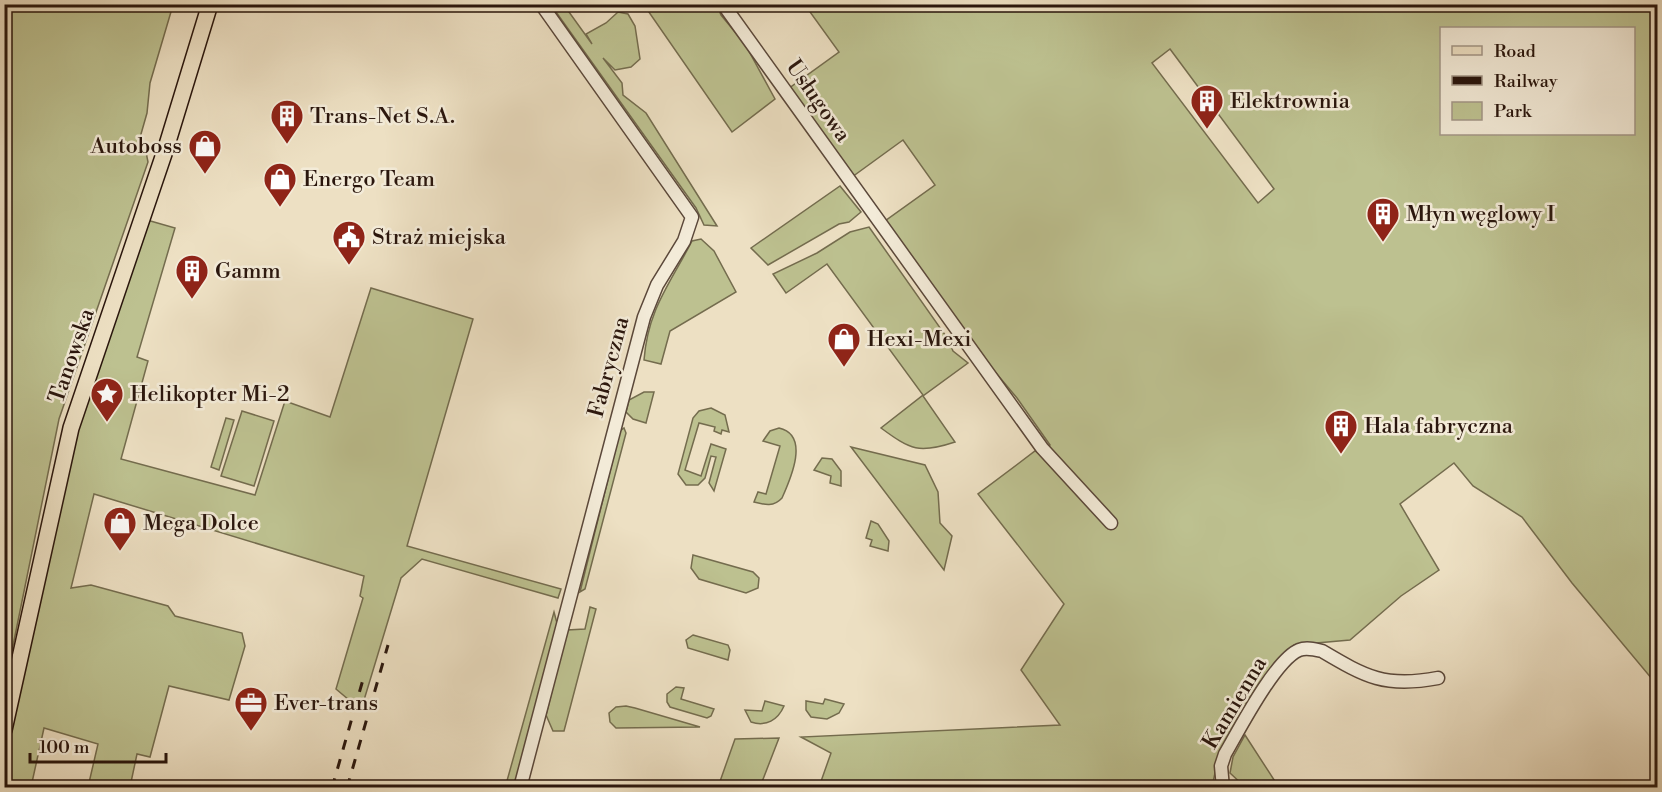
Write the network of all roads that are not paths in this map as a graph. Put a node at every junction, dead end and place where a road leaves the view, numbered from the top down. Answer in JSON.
{"nodes":[{"id":1,"x":210,"y":4,"type":"edge"},
{"id":2,"x":542,"y":4,"type":"edge"},
{"id":3,"x":723,"y":4,"type":"edge"},
{"id":4,"x":1110,"y":523,"type":"dead end"},
{"id":5,"x":1438,"y":678,"type":"dead end"},
{"id":6,"x":4,"y":730,"type":"edge"},
{"id":7,"x":520,"y":788,"type":"edge"},
{"id":8,"x":1223,"y":788,"type":"edge"}],
"edges":[{"from":1,"to":6,"type":"main road","name":"Tanowska"},
{"from":2,"to":7,"type":"street","name":"Fabryczna"},
{"from":3,"to":4,"type":"street","name":"Usługowa"},
{"from":5,"to":8,"type":"street","name":"Kamienna"}]}
